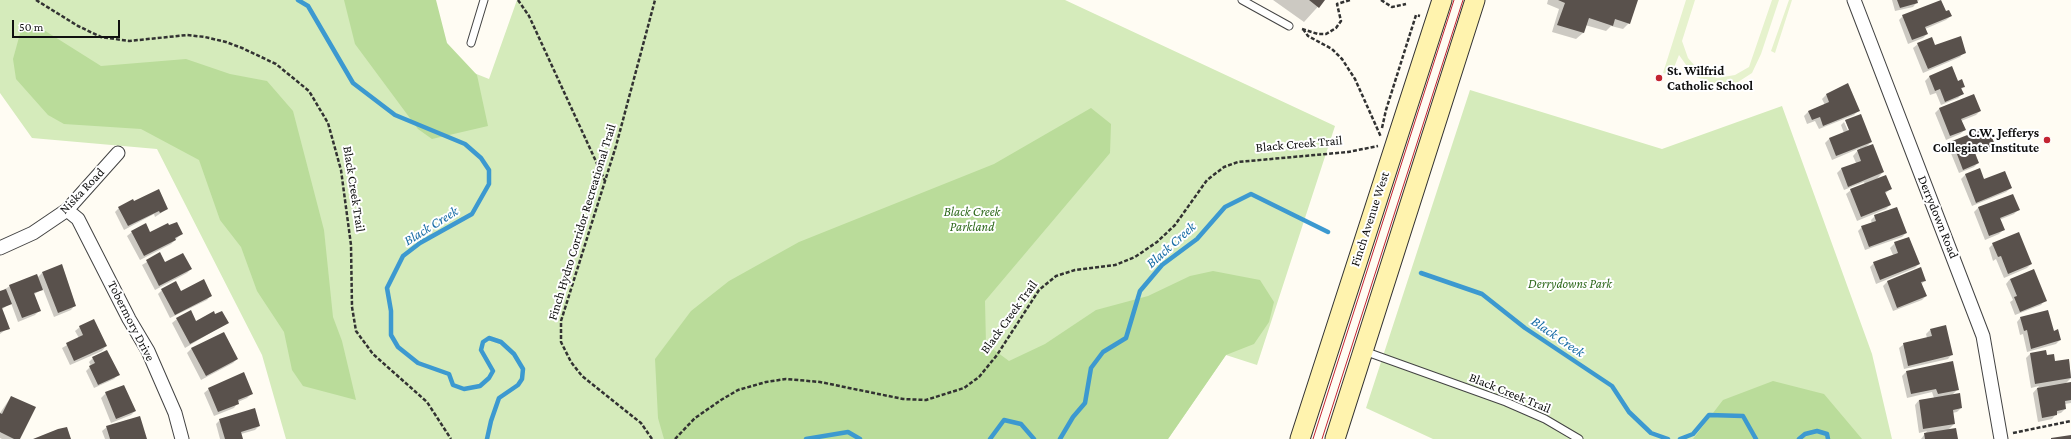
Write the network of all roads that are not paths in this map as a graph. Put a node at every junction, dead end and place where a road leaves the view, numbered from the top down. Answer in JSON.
{"nodes":[{"id":1,"x":484,"y":0,"type":"edge"},
{"id":2,"x":1242,"y":0,"type":"edge"},
{"id":3,"x":1442,"y":0,"type":"edge"},
{"id":4,"x":1475,"y":0,"type":"edge"},
{"id":5,"x":1854,"y":0,"type":"edge"},
{"id":6,"x":1290,"y":26,"type":"road end"},
{"id":7,"x":471,"y":43,"type":"dead end"},
{"id":8,"x":118,"y":153,"type":"dead end"},
{"id":9,"x":67,"y":210,"type":"junction"},
{"id":10,"x":0,"y":248,"type":"edge"},
{"id":11,"x":1362,"y":350,"type":"junction"},
{"id":12,"x":2001,"y":438,"type":"edge"},
{"id":13,"x":182,"y":439,"type":"edge"},
{"id":14,"x":1300,"y":439,"type":"edge"},
{"id":15,"x":1335,"y":439,"type":"edge"},
{"id":16,"x":1579,"y":439,"type":"edge"}],
"edges":[{"from":1,"to":7,"type":"lane"},
{"from":2,"to":6,"type":"lane"},
{"from":3,"to":14,"type":"main road","name":"Finch Avenue West"},
{"from":4,"to":11,"type":"main road"},
{"from":5,"to":12,"type":"street","name":"Derrydown Road"},
{"from":8,"to":9,"type":"street","name":"Niska Road"},
{"from":9,"to":10,"type":"street","name":"Niska Road"},
{"from":9,"to":13,"type":"street","name":"Tobermory Drive"},
{"from":11,"to":15,"type":"main road"},
{"from":11,"to":16,"type":"lane","name":"Black Creek Trail"}]}
